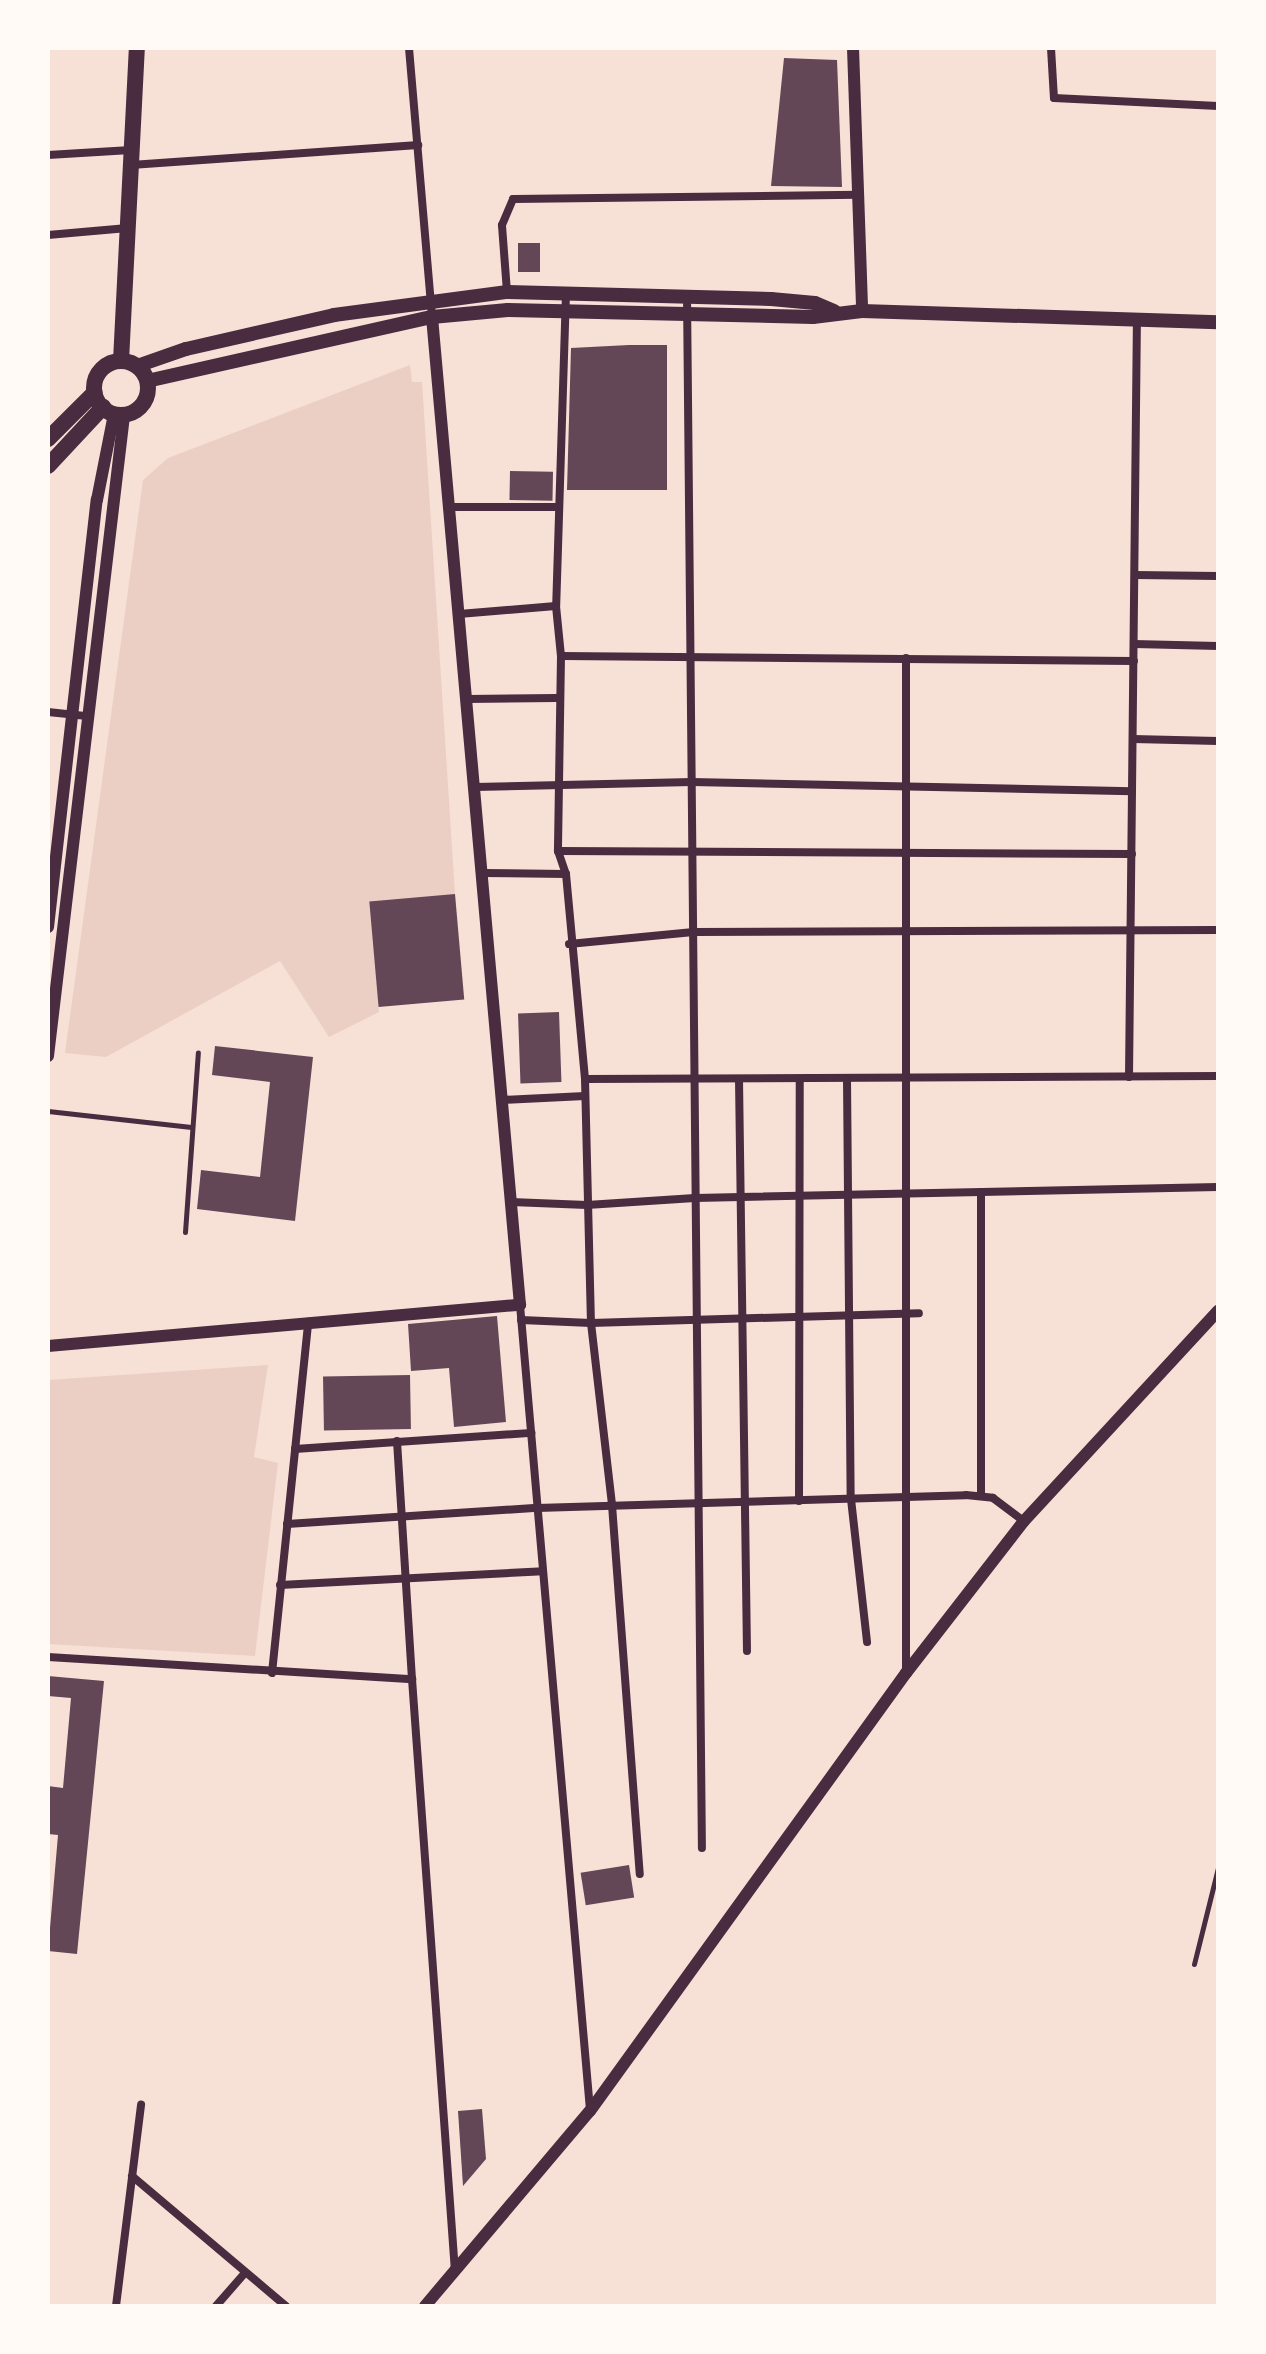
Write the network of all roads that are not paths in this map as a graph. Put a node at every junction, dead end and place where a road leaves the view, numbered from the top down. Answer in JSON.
{"nodes":[{"id":1,"x":137,"y":48,"type":"edge"},
{"id":2,"x":409,"y":48,"type":"edge"},
{"id":3,"x":853,"y":48,"type":"edge"},
{"id":4,"x":1051,"y":48,"type":"edge"},
{"id":5,"x":1218,"y":106,"type":"edge"},
{"id":6,"x":418,"y":145,"type":"junction"},
{"id":7,"x":48,"y":155,"type":"edge"},
{"id":8,"x":132,"y":158,"type":"junction"},
{"id":9,"x":858,"y":195,"type":"junction"},
{"id":10,"x":128,"y":228,"type":"junction"},
{"id":11,"x":48,"y":235,"type":"edge"},
{"id":12,"x":507,"y":292,"type":"junction"},
{"id":13,"x":566,"y":293,"type":"junction"},
{"id":14,"x":687,"y":295,"type":"junction"},
{"id":15,"x":431,"y":299,"type":"junction"},
{"id":16,"x":567,"y":311,"type":"junction"},
{"id":17,"x":834,"y":311,"type":"junction"},
{"id":18,"x":862,"y":311,"type":"junction"},
{"id":19,"x":687,"y":316,"type":"junction"},
{"id":20,"x":432,"y":317,"type":"junction"},
{"id":21,"x":1137,"y":319,"type":"junction"},
{"id":22,"x":1218,"y":322,"type":"edge"},
{"id":23,"x":129,"y":363,"type":"junction"},
{"id":24,"x":147,"y":381,"type":"junction"},
{"id":25,"x":109,"y":407,"type":"junction"},
{"id":26,"x":48,"y":439,"type":"edge"},
{"id":27,"x":48,"y":466,"type":"edge"},
{"id":28,"x":450,"y":507,"type":"junction"},
{"id":29,"x":558,"y":507,"type":"junction"},
{"id":30,"x":1135,"y":575,"type":"junction"},
{"id":31,"x":1218,"y":576,"type":"edge"},
{"id":32,"x":556,"y":606,"type":"junction"},
{"id":33,"x":459,"y":614,"type":"junction"},
{"id":34,"x":1134,"y":644,"type":"junction"},
{"id":35,"x":1218,"y":646,"type":"edge"},
{"id":36,"x":690,"y":655,"type":"junction"},
{"id":37,"x":561,"y":656,"type":"junction"},
{"id":38,"x":906,"y":658,"type":"junction"},
{"id":39,"x":1134,"y":661,"type":"junction"},
{"id":40,"x":557,"y":698,"type":"junction"},
{"id":41,"x":467,"y":699,"type":"junction"},
{"id":42,"x":48,"y":712,"type":"edge"},
{"id":43,"x":71,"y":714,"type":"junction"},
{"id":44,"x":85,"y":716,"type":"junction"},
{"id":45,"x":1133,"y":739,"type":"junction"},
{"id":46,"x":1218,"y":741,"type":"edge"},
{"id":47,"x":692,"y":782,"type":"junction"},
{"id":48,"x":475,"y":787,"type":"junction"},
{"id":49,"x":555,"y":787,"type":"junction"},
{"id":50,"x":905,"y":787,"type":"junction"},
{"id":51,"x":1132,"y":791,"type":"junction"},
{"id":52,"x":692,"y":850,"type":"junction"},
{"id":53,"x":905,"y":850,"type":"junction"},
{"id":54,"x":64,"y":851,"type":"junction"},
{"id":55,"x":558,"y":851,"type":"junction"},
{"id":56,"x":1132,"y":854,"type":"junction"},
{"id":57,"x":482,"y":873,"type":"junction"},
{"id":58,"x":566,"y":874,"type":"junction"},
{"id":59,"x":48,"y":927,"type":"edge"},
{"id":60,"x":903,"y":930,"type":"junction"},
{"id":61,"x":1131,"y":930,"type":"junction"},
{"id":62,"x":1218,"y":930,"type":"edge"},
{"id":63,"x":693,"y":932,"type":"junction"},
{"id":64,"x":569,"y":944,"type":"junction"},
{"id":65,"x":198,"y":1052,"type":"dead end"},
{"id":66,"x":48,"y":1056,"type":"edge"},
{"id":67,"x":1218,"y":1076,"type":"edge"},
{"id":68,"x":1129,"y":1077,"type":"junction"},
{"id":69,"x":694,"y":1078,"type":"junction"},
{"id":70,"x":585,"y":1079,"type":"junction"},
{"id":71,"x":739,"y":1079,"type":"junction"},
{"id":72,"x":800,"y":1079,"type":"junction"},
{"id":73,"x":847,"y":1079,"type":"junction"},
{"id":74,"x":905,"y":1080,"type":"junction"},
{"id":75,"x":585,"y":1096,"type":"junction"},
{"id":76,"x":502,"y":1100,"type":"junction"},
{"id":77,"x":48,"y":1111,"type":"edge"},
{"id":78,"x":191,"y":1127,"type":"junction"},
{"id":79,"x":1218,"y":1187,"type":"edge"},
{"id":80,"x":981,"y":1192,"type":"junction"},
{"id":81,"x":905,"y":1193,"type":"junction"},
{"id":82,"x":848,"y":1195,"type":"junction"},
{"id":83,"x":800,"y":1196,"type":"junction"},
{"id":84,"x":740,"y":1197,"type":"junction"},
{"id":85,"x":695,"y":1198,"type":"junction"},
{"id":86,"x":511,"y":1202,"type":"junction"},
{"id":87,"x":587,"y":1205,"type":"junction"},
{"id":88,"x":185,"y":1232,"type":"dead end"},
{"id":89,"x":520,"y":1305,"type":"junction"},
{"id":90,"x":1218,"y":1311,"type":"edge"},
{"id":91,"x":905,"y":1313,"type":"junction"},
{"id":92,"x":919,"y":1313,"type":"dead end"},
{"id":93,"x":849,"y":1314,"type":"junction"},
{"id":94,"x":799,"y":1315,"type":"junction"},
{"id":95,"x":697,"y":1316,"type":"junction"},
{"id":96,"x":742,"y":1316,"type":"junction"},
{"id":97,"x":521,"y":1320,"type":"junction"},
{"id":98,"x":308,"y":1322,"type":"junction"},
{"id":99,"x":591,"y":1323,"type":"junction"},
{"id":100,"x":48,"y":1346,"type":"edge"},
{"id":101,"x":531,"y":1433,"type":"junction"},
{"id":102,"x":397,"y":1441,"type":"junction"},
{"id":103,"x":295,"y":1449,"type":"junction"},
{"id":104,"x":981,"y":1496,"type":"junction"},
{"id":105,"x":906,"y":1498,"type":"junction"},
{"id":106,"x":851,"y":1499,"type":"junction"},
{"id":107,"x":799,"y":1501,"type":"junction"},
{"id":108,"x":745,"y":1502,"type":"junction"},
{"id":109,"x":699,"y":1504,"type":"junction"},
{"id":110,"x":612,"y":1505,"type":"junction"},
{"id":111,"x":537,"y":1508,"type":"junction"},
{"id":112,"x":403,"y":1516,"type":"junction"},
{"id":113,"x":1024,"y":1521,"type":"junction"},
{"id":114,"x":287,"y":1524,"type":"junction"},
{"id":115,"x":543,"y":1571,"type":"junction"},
{"id":116,"x":406,"y":1577,"type":"junction"},
{"id":117,"x":280,"y":1585,"type":"junction"},
{"id":118,"x":867,"y":1642,"type":"dead end"},
{"id":119,"x":747,"y":1651,"type":"dead end"},
{"id":120,"x":48,"y":1657,"type":"edge"},
{"id":121,"x":272,"y":1673,"type":"junction"},
{"id":122,"x":906,"y":1673,"type":"junction"},
{"id":123,"x":412,"y":1679,"type":"junction"},
{"id":124,"x":702,"y":1848,"type":"dead end"},
{"id":125,"x":1218,"y":1868,"type":"edge"},
{"id":126,"x":640,"y":1874,"type":"dead end"},
{"id":127,"x":1194,"y":1964,"type":"dead end"},
{"id":128,"x":141,"y":2105,"type":"dead end"},
{"id":129,"x":590,"y":2111,"type":"junction"},
{"id":130,"x":132,"y":2176,"type":"junction"},
{"id":131,"x":455,"y":2271,"type":"junction"},
{"id":132,"x":244,"y":2274,"type":"junction"},
{"id":133,"x":116,"y":2306,"type":"edge"},
{"id":134,"x":216,"y":2306,"type":"edge"},
{"id":135,"x":286,"y":2306,"type":"edge"},
{"id":136,"x":425,"y":2306,"type":"edge"}],
"edges":[{"from":1,"to":8,"type":"main road"},
{"from":2,"to":6,"type":"street"},
{"from":3,"to":9,"type":"street"},
{"from":4,"to":5,"type":"street"},
{"from":6,"to":8,"type":"street"},
{"from":6,"to":15,"type":"street"},
{"from":7,"to":8,"type":"street"},
{"from":8,"to":10,"type":"main road"},
{"from":9,"to":12,"type":"street"},
{"from":9,"to":18,"type":"street"},
{"from":10,"to":11,"type":"street"},
{"from":10,"to":23,"type":"main road"},
{"from":12,"to":13,"type":"main road"},
{"from":12,"to":15,"type":"main road"},
{"from":13,"to":14,"type":"main road"},
{"from":13,"to":16,"type":"street"},
{"from":14,"to":17,"type":"main road"},
{"from":14,"to":19,"type":"street"},
{"from":15,"to":20,"type":"street"},
{"from":15,"to":23,"type":"main road"},
{"from":16,"to":19,"type":"main road"},
{"from":16,"to":20,"type":"main road"},
{"from":16,"to":29,"type":"street"},
{"from":17,"to":18,"type":"main road"},
{"from":17,"to":19,"type":"main road"},
{"from":18,"to":21,"type":"main road"},
{"from":19,"to":36,"type":"street"},
{"from":20,"to":24,"type":"main road"},
{"from":20,"to":28,"type":"street"},
{"from":21,"to":22,"type":"main road"},
{"from":21,"to":30,"type":"street"},
{"from":23,"to":24,"type":"main road"},
{"from":23,"to":25,"type":"main road"},
{"from":24,"to":25,"type":"main road"},
{"from":25,"to":26,"type":"main road"},
{"from":25,"to":27,"type":"main road"},
{"from":25,"to":43,"type":"street"},
{"from":25,"to":44,"type":"street"},
{"from":28,"to":29,"type":"street"},
{"from":28,"to":33,"type":"street"},
{"from":29,"to":32,"type":"street"},
{"from":30,"to":31,"type":"street"},
{"from":30,"to":34,"type":"street"},
{"from":32,"to":33,"type":"street"},
{"from":32,"to":37,"type":"street"},
{"from":33,"to":41,"type":"street"},
{"from":34,"to":35,"type":"street"},
{"from":34,"to":39,"type":"street"},
{"from":36,"to":37,"type":"street"},
{"from":36,"to":38,"type":"street"},
{"from":36,"to":47,"type":"street"},
{"from":37,"to":40,"type":"street"},
{"from":38,"to":39,"type":"street"},
{"from":38,"to":50,"type":"street"},
{"from":39,"to":45,"type":"street"},
{"from":40,"to":41,"type":"street"},
{"from":40,"to":49,"type":"street"},
{"from":41,"to":48,"type":"street"},
{"from":42,"to":43,"type":"street"},
{"from":43,"to":44,"type":"street"},
{"from":43,"to":54,"type":"street"},
{"from":44,"to":54,"type":"street"},
{"from":45,"to":46,"type":"street"},
{"from":45,"to":51,"type":"street"},
{"from":47,"to":49,"type":"street"},
{"from":47,"to":50,"type":"street"},
{"from":47,"to":52,"type":"street"},
{"from":48,"to":49,"type":"street"},
{"from":48,"to":57,"type":"street"},
{"from":49,"to":55,"type":"street"},
{"from":50,"to":51,"type":"street"},
{"from":50,"to":53,"type":"street"},
{"from":51,"to":56,"type":"street"},
{"from":52,"to":53,"type":"street"},
{"from":52,"to":55,"type":"street"},
{"from":52,"to":63,"type":"street"},
{"from":53,"to":56,"type":"street"},
{"from":53,"to":60,"type":"street"},
{"from":54,"to":59,"type":"street"},
{"from":54,"to":66,"type":"street"},
{"from":55,"to":58,"type":"street"},
{"from":56,"to":61,"type":"street"},
{"from":57,"to":58,"type":"street"},
{"from":57,"to":76,"type":"street"},
{"from":58,"to":64,"type":"street"},
{"from":60,"to":61,"type":"street"},
{"from":60,"to":63,"type":"street"},
{"from":60,"to":74,"type":"street"},
{"from":61,"to":62,"type":"street"},
{"from":61,"to":68,"type":"street"},
{"from":63,"to":64,"type":"street"},
{"from":63,"to":69,"type":"street"},
{"from":64,"to":70,"type":"street"},
{"from":65,"to":78,"type":"lane"},
{"from":67,"to":68,"type":"street"},
{"from":68,"to":74,"type":"street"},
{"from":69,"to":70,"type":"street"},
{"from":69,"to":71,"type":"street"},
{"from":69,"to":85,"type":"street"},
{"from":70,"to":75,"type":"street"},
{"from":71,"to":72,"type":"street"},
{"from":71,"to":84,"type":"street"},
{"from":72,"to":73,"type":"street"},
{"from":72,"to":83,"type":"street"},
{"from":73,"to":74,"type":"street"},
{"from":73,"to":82,"type":"street"},
{"from":74,"to":81,"type":"street"},
{"from":75,"to":76,"type":"street"},
{"from":75,"to":87,"type":"street"},
{"from":76,"to":86,"type":"street"},
{"from":77,"to":78,"type":"lane"},
{"from":78,"to":88,"type":"lane"},
{"from":79,"to":80,"type":"street"},
{"from":80,"to":81,"type":"street"},
{"from":80,"to":104,"type":"street"},
{"from":81,"to":82,"type":"street"},
{"from":81,"to":91,"type":"street"},
{"from":82,"to":83,"type":"street"},
{"from":82,"to":93,"type":"street"},
{"from":83,"to":84,"type":"street"},
{"from":83,"to":94,"type":"street"},
{"from":84,"to":85,"type":"street"},
{"from":84,"to":96,"type":"street"},
{"from":85,"to":87,"type":"street"},
{"from":85,"to":95,"type":"street"},
{"from":86,"to":87,"type":"street"},
{"from":86,"to":89,"type":"street"},
{"from":87,"to":99,"type":"street"},
{"from":89,"to":97,"type":"street"},
{"from":89,"to":98,"type":"street"},
{"from":90,"to":113,"type":"street"},
{"from":91,"to":92,"type":"street"},
{"from":91,"to":93,"type":"street"},
{"from":91,"to":105,"type":"street"},
{"from":93,"to":94,"type":"street"},
{"from":93,"to":106,"type":"street"},
{"from":94,"to":96,"type":"street"},
{"from":94,"to":107,"type":"street"},
{"from":95,"to":96,"type":"street"},
{"from":95,"to":99,"type":"street"},
{"from":95,"to":109,"type":"street"},
{"from":96,"to":108,"type":"street"},
{"from":97,"to":99,"type":"street"},
{"from":97,"to":101,"type":"street"},
{"from":98,"to":100,"type":"street"},
{"from":98,"to":103,"type":"street"},
{"from":99,"to":110,"type":"street"},
{"from":101,"to":102,"type":"street"},
{"from":101,"to":111,"type":"street"},
{"from":102,"to":103,"type":"street"},
{"from":102,"to":112,"type":"street"},
{"from":103,"to":114,"type":"street"},
{"from":104,"to":105,"type":"street"},
{"from":104,"to":113,"type":"street"},
{"from":105,"to":106,"type":"street"},
{"from":105,"to":122,"type":"street"},
{"from":106,"to":107,"type":"street"},
{"from":106,"to":118,"type":"street"},
{"from":107,"to":108,"type":"street"},
{"from":108,"to":109,"type":"street"},
{"from":108,"to":119,"type":"street"},
{"from":109,"to":110,"type":"street"},
{"from":109,"to":124,"type":"street"},
{"from":110,"to":111,"type":"street"},
{"from":110,"to":126,"type":"street"},
{"from":111,"to":112,"type":"street"},
{"from":111,"to":115,"type":"street"},
{"from":112,"to":114,"type":"street"},
{"from":112,"to":116,"type":"street"},
{"from":113,"to":122,"type":"street"},
{"from":114,"to":117,"type":"street"},
{"from":115,"to":116,"type":"street"},
{"from":115,"to":129,"type":"street"},
{"from":116,"to":117,"type":"street"},
{"from":116,"to":123,"type":"street"},
{"from":117,"to":121,"type":"street"},
{"from":120,"to":121,"type":"street"},
{"from":121,"to":123,"type":"street"},
{"from":122,"to":129,"type":"street"},
{"from":123,"to":131,"type":"street"},
{"from":125,"to":127,"type":"lane"},
{"from":128,"to":130,"type":"street"},
{"from":129,"to":131,"type":"street"},
{"from":130,"to":132,"type":"street"},
{"from":130,"to":133,"type":"street"},
{"from":131,"to":136,"type":"street"},
{"from":132,"to":134,"type":"street"},
{"from":132,"to":135,"type":"street"}]}
